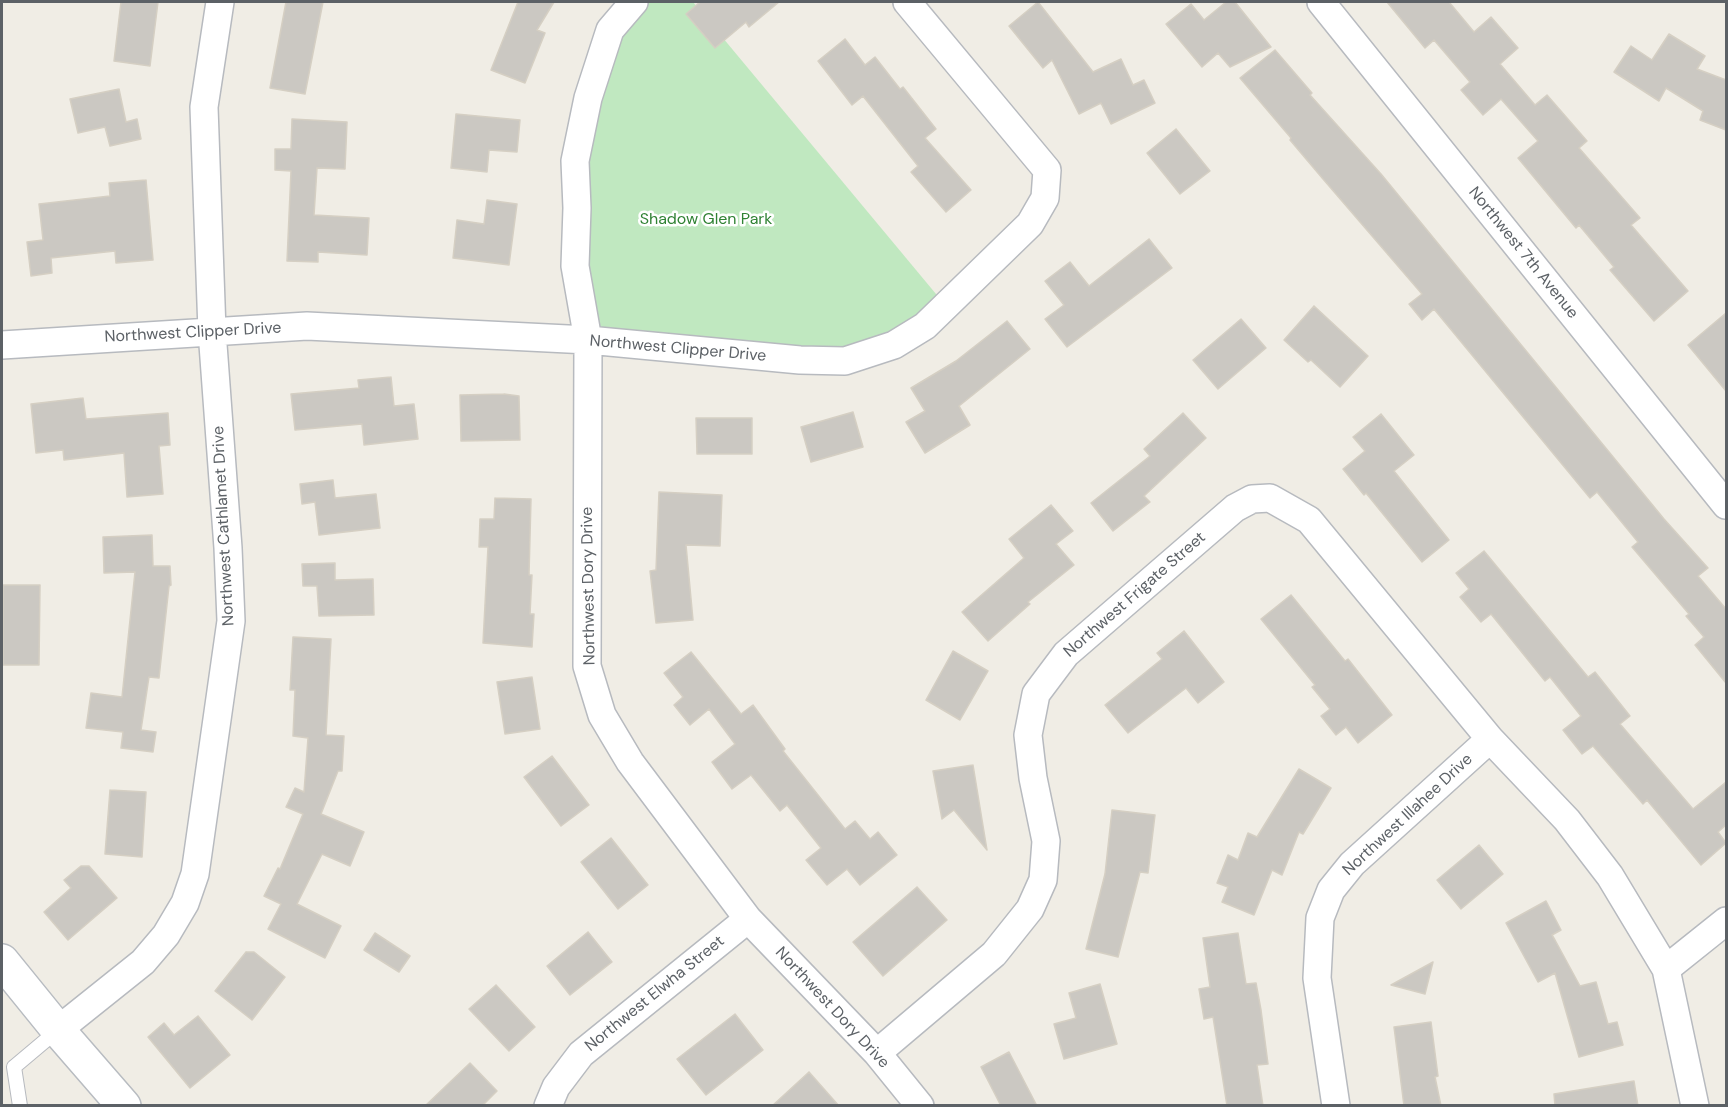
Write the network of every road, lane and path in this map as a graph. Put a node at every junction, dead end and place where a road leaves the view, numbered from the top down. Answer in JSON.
{"nodes":[{"id":1,"x":220,"y":2,"type":"edge"},
{"id":2,"x":634,"y":2,"type":"edge"},
{"id":3,"x":907,"y":2,"type":"edge"},
{"id":4,"x":1321,"y":2,"type":"edge"},
{"id":5,"x":212,"y":331,"type":"junction"},
{"id":6,"x":588,"y":340,"type":"junction"},
{"id":7,"x":2,"y":345,"type":"edge"},
{"id":8,"x":1722,"y":489,"type":"edge"},
{"id":9,"x":1490,"y":739,"type":"junction"},
{"id":10,"x":748,"y":919,"type":"junction"},
{"id":11,"x":1726,"y":921,"type":"edge"},
{"id":12,"x":2,"y":961,"type":"edge"},
{"id":13,"x":1666,"y":969,"type":"junction"},
{"id":14,"x":58,"y":1030,"type":"junction"},
{"id":15,"x":877,"y":1053,"type":"junction"},
{"id":16,"x":8,"y":1065,"type":"edge"},
{"id":17,"x":20,"y":1106,"type":"edge"},
{"id":18,"x":124,"y":1106,"type":"edge"},
{"id":19,"x":548,"y":1106,"type":"edge"},
{"id":20,"x":920,"y":1106,"type":"edge"},
{"id":21,"x":1336,"y":1106,"type":"edge"},
{"id":22,"x":1695,"y":1106,"type":"edge"}],
"edges":[{"from":1,"to":5,"type":"street","name":"Northwest Cathlamet Drive"},
{"from":2,"to":6,"type":"street","name":"Northwest Dory Drive"},
{"from":3,"to":6,"type":"street","name":"Northwest Clipper Drive"},
{"from":4,"to":8,"type":"street","name":"Northwest 7th Avenue"},
{"from":5,"to":6,"type":"street","name":"Northwest Clipper Drive"},
{"from":5,"to":7,"type":"street","name":"Northwest Clipper Drive"},
{"from":5,"to":14,"type":"street","name":"Northwest Cathlamet Drive"},
{"from":6,"to":10,"type":"street","name":"Northwest Dory Drive"},
{"from":9,"to":13,"type":"street","name":"Northwest Frigate Street"},
{"from":9,"to":15,"type":"street","name":"Northwest Frigate Street"},
{"from":9,"to":21,"type":"street","name":"Northwest Illahee Drive"},
{"from":10,"to":15,"type":"street","name":"Northwest Dory Drive"},
{"from":10,"to":19,"type":"street","name":"Northwest Elwha Street"},
{"from":11,"to":13,"type":"street"},
{"from":12,"to":14,"type":"street"},
{"from":13,"to":22,"type":"street","name":"Northwest Frigate Street"},
{"from":14,"to":16,"type":"lane"},
{"from":14,"to":18,"type":"street"},
{"from":15,"to":20,"type":"street","name":"Northwest Dory Drive"},
{"from":16,"to":17,"type":"lane"}]}
